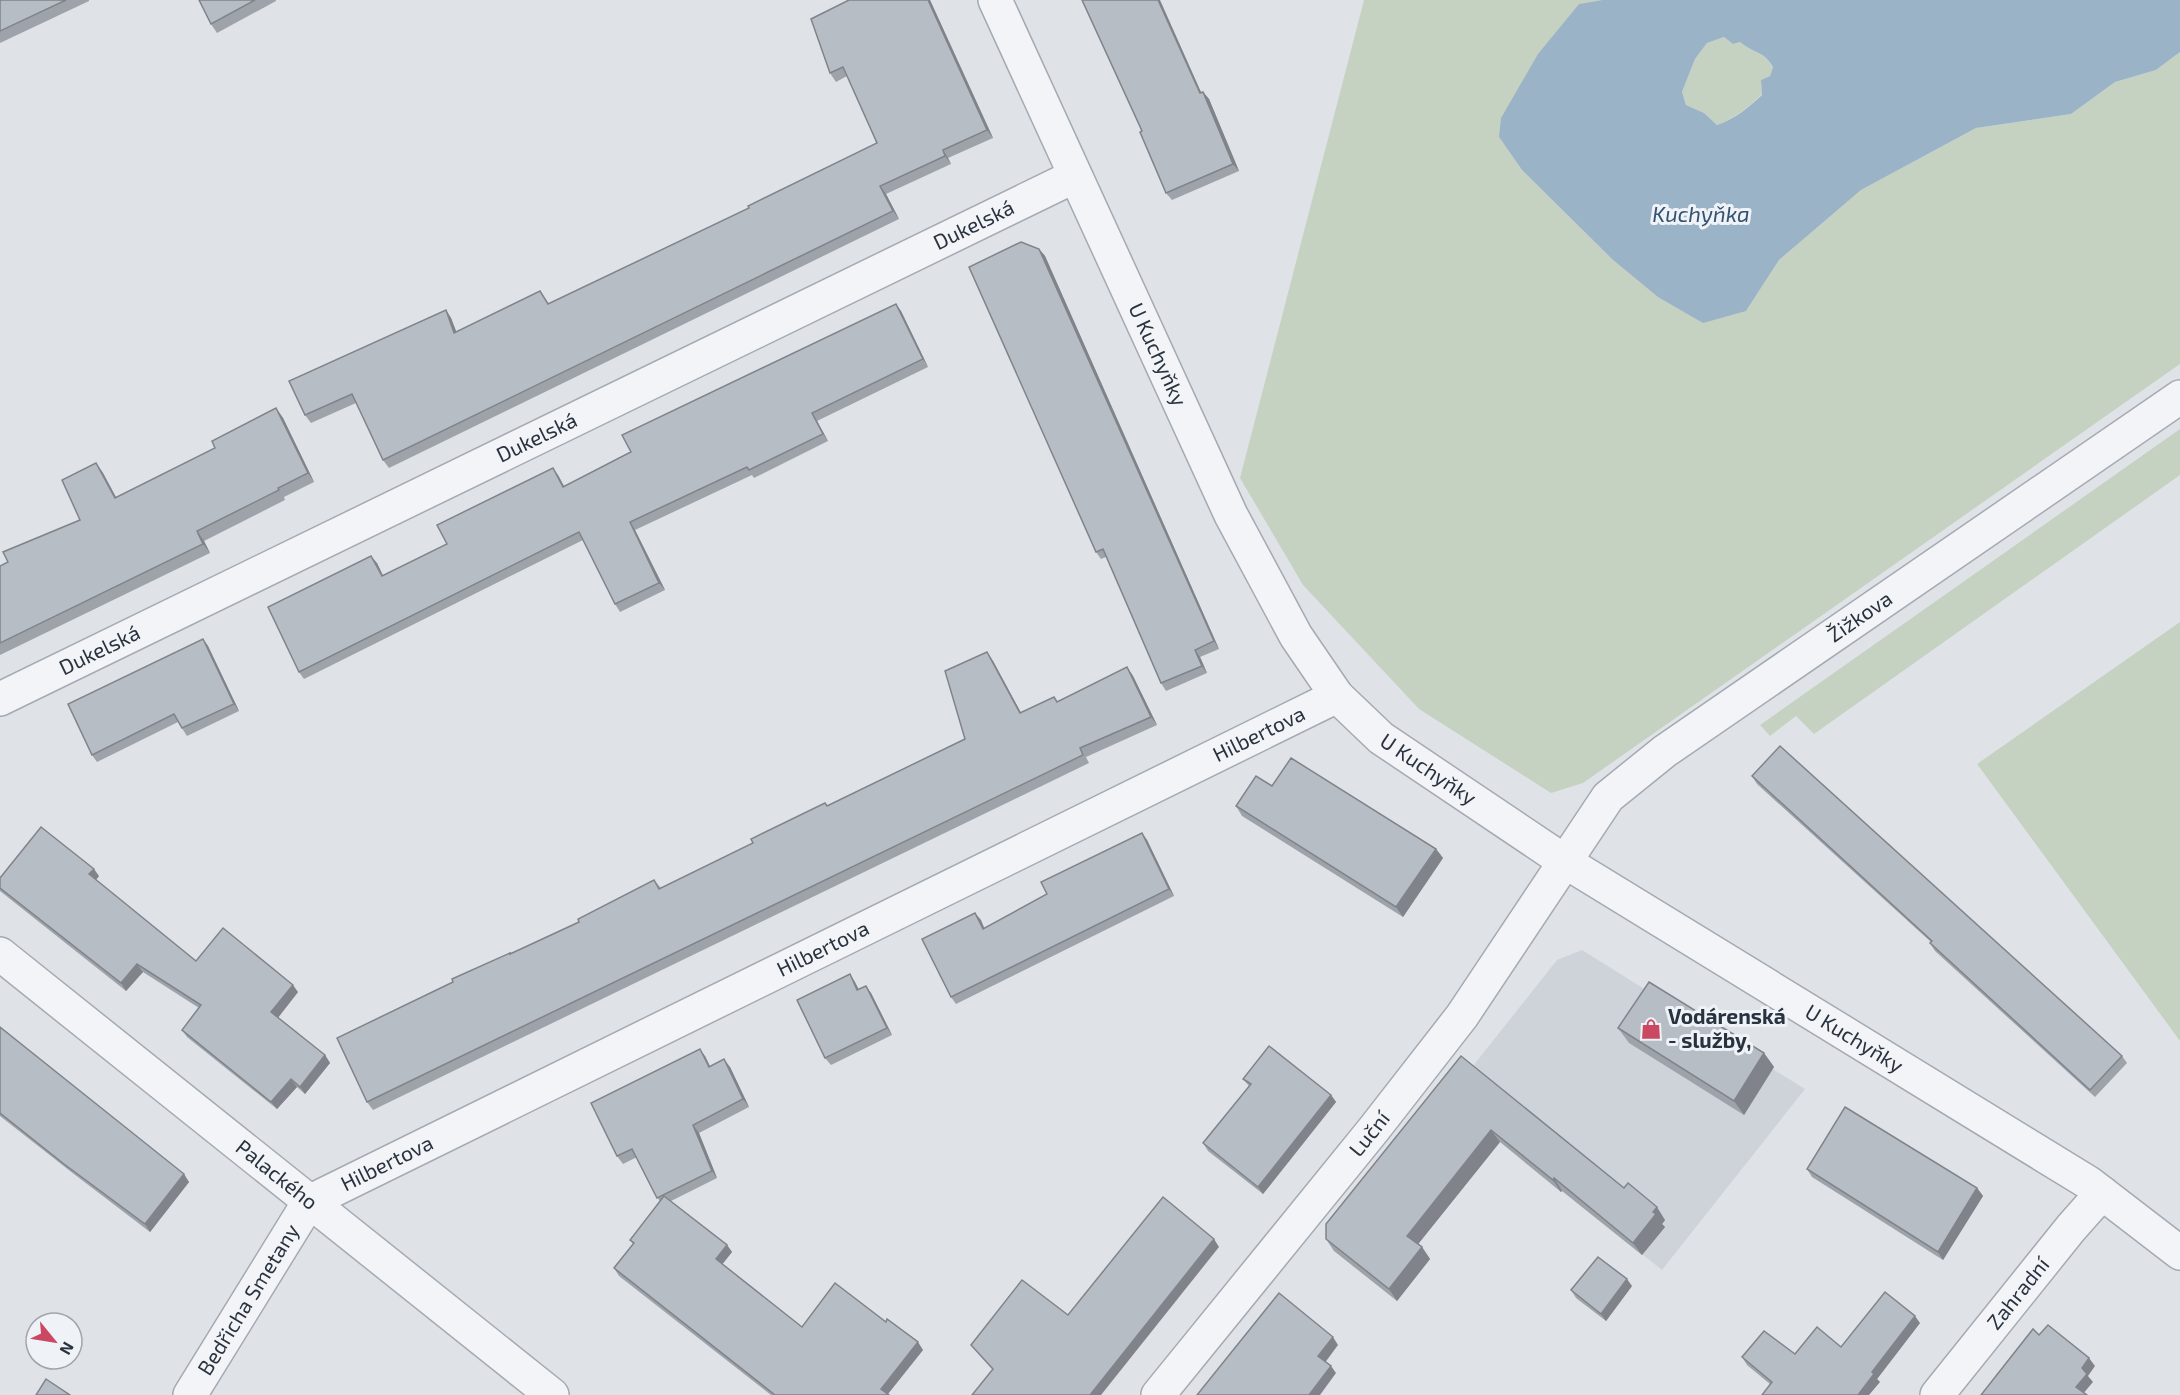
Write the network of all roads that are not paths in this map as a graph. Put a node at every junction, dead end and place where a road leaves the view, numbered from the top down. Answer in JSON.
{"nodes":[{"id":1,"x":994,"y":0,"type":"edge"},
{"id":2,"x":1075,"y":176,"type":"junction"},
{"id":3,"x":2180,"y":397,"type":"edge"},
{"id":4,"x":1337,"y":696,"type":"junction"},
{"id":5,"x":0,"y":699,"type":"edge"},
{"id":6,"x":1564,"y":861,"type":"junction"},
{"id":7,"x":0,"y":954,"type":"edge"},
{"id":8,"x":2102,"y":1193,"type":"junction"},
{"id":9,"x":309,"y":1202,"type":"junction"},
{"id":10,"x":2180,"y":1253,"type":"edge"},
{"id":11,"x":190,"y":1395,"type":"edge"},
{"id":12,"x":552,"y":1395,"type":"edge"},
{"id":13,"x":1158,"y":1395,"type":"edge"},
{"id":14,"x":1937,"y":1395,"type":"edge"}],
"edges":[{"from":1,"to":2,"type":"street","name":"U Kuchyňky"},
{"from":2,"to":4,"type":"street","name":"U Kuchyňky"},
{"from":2,"to":5,"type":"street","name":"Dukelská"},
{"from":3,"to":6,"type":"street","name":"Žižkova"},
{"from":4,"to":6,"type":"street","name":"U Kuchyňky"},
{"from":4,"to":9,"type":"street","name":"Hilbertova"},
{"from":6,"to":8,"type":"street","name":"U Kuchyňky"},
{"from":6,"to":13,"type":"street","name":"Luční"},
{"from":7,"to":9,"type":"street","name":"Palackého"},
{"from":8,"to":10,"type":"street","name":"U Kuchyňky"},
{"from":8,"to":14,"type":"street","name":"Zahradní"},
{"from":9,"to":11,"type":"street","name":"Bedřicha Smetany"},
{"from":9,"to":12,"type":"street","name":"Palackého"}]}
